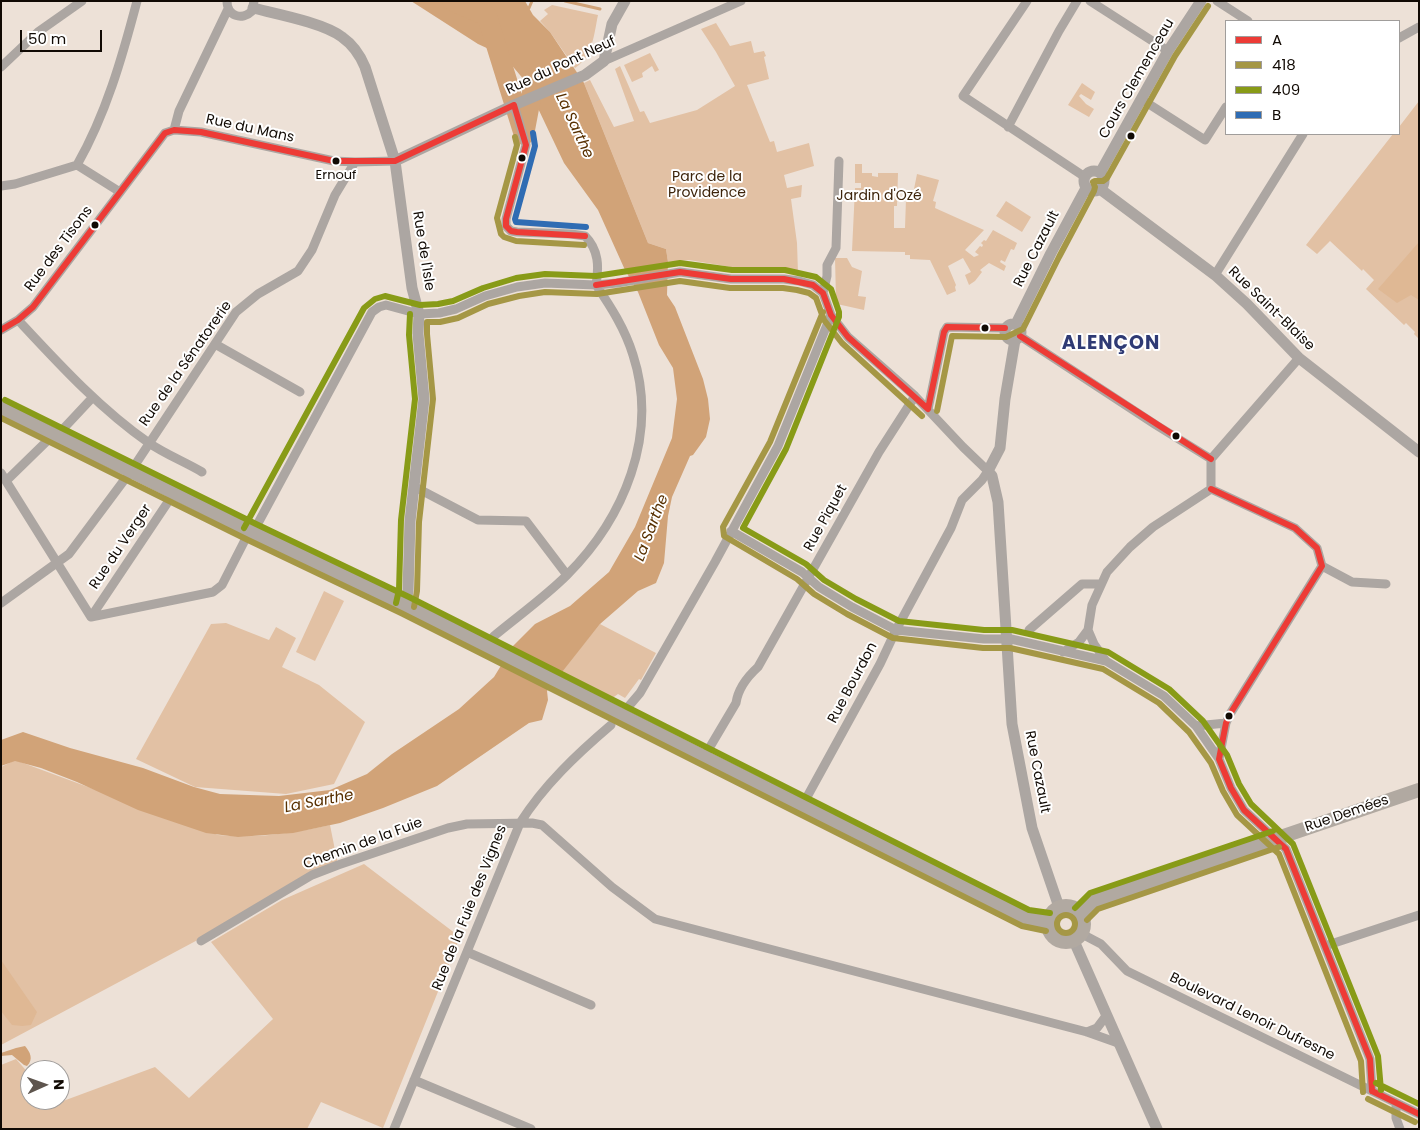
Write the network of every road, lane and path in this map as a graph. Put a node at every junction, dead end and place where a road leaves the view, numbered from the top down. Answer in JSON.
{"nodes":[{"id":1,"x":82,"y":1,"type":"edge"},
{"id":2,"x":137,"y":1,"type":"edge"},
{"id":3,"x":625,"y":1,"type":"edge"},
{"id":4,"x":741,"y":1,"type":"edge"},
{"id":5,"x":1027,"y":1,"type":"edge"},
{"id":6,"x":1077,"y":1,"type":"edge"},
{"id":7,"x":1090,"y":1,"type":"edge"},
{"id":8,"x":1201,"y":1,"type":"edge"},
{"id":9,"x":1217,"y":1,"type":"edge"},
{"id":10,"x":228,"y":5,"type":"edge"},
{"id":11,"x":254,"y":5,"type":"edge"},
{"id":12,"x":1246,"y":20,"type":"edge"},
{"id":13,"x":1419,"y":27,"type":"edge"},
{"id":14,"x":1400,"y":37,"type":"edge"},
{"id":15,"x":1168,"y":51,"type":"junction"},
{"id":16,"x":604,"y":61,"type":"junction"},
{"id":17,"x":1,"y":66,"type":"edge"},
{"id":18,"x":1141,"y":99,"type":"junction"},
{"id":19,"x":514,"y":105,"type":"junction"},
{"id":20,"x":1225,"y":109,"type":"edge"},
{"id":21,"x":1008,"y":127,"type":"junction"},
{"id":22,"x":174,"y":130,"type":"junction"},
{"id":23,"x":1302,"y":135,"type":"edge"},
{"id":24,"x":395,"y":161,"type":"junction"},
{"id":25,"x":839,"y":161,"type":"dead end"},
{"id":26,"x":355,"y":162,"type":"junction"},
{"id":27,"x":77,"y":165,"type":"junction"},
{"id":28,"x":1100,"y":173,"type":"junction"},
{"id":29,"x":1085,"y":182,"type":"junction"},
{"id":30,"x":1,"y":186,"type":"edge"},
{"id":31,"x":1100,"y":190,"type":"junction"},
{"id":32,"x":120,"y":192,"type":"junction"},
{"id":33,"x":1215,"y":274,"type":"junction"},
{"id":34,"x":596,"y":285,"type":"junction"},
{"id":35,"x":823,"y":293,"type":"junction"},
{"id":36,"x":419,"y":314,"type":"junction"},
{"id":37,"x":832,"y":315,"type":"junction"},
{"id":38,"x":18,"y":320,"type":"junction"},
{"id":39,"x":1010,"y":326,"type":"junction"},
{"id":40,"x":1,"y":330,"type":"edge"},
{"id":41,"x":1017,"y":338,"type":"junction"},
{"id":42,"x":215,"y":344,"type":"junction"},
{"id":43,"x":1299,"y":358,"type":"junction"},
{"id":44,"x":300,"y":392,"type":"dead end"},
{"id":45,"x":915,"y":396,"type":"junction"},
{"id":46,"x":92,"y":397,"type":"junction"},
{"id":47,"x":1,"y":408,"type":"edge"},
{"id":48,"x":928,"y":409,"type":"junction"},
{"id":49,"x":56,"y":436,"type":"junction"},
{"id":50,"x":149,"y":443,"type":"junction"},
{"id":51,"x":1419,"y":452,"type":"edge"},
{"id":52,"x":1211,"y":459,"type":"junction"},
{"id":53,"x":131,"y":471,"type":"junction"},
{"id":54,"x":988,"y":471,"type":"junction"},
{"id":55,"x":202,"y":472,"type":"dead end"},
{"id":56,"x":4,"y":477,"type":"edge"},
{"id":57,"x":415,"y":487,"type":"junction"},
{"id":58,"x":1211,"y":489,"type":"junction"},
{"id":59,"x":174,"y":493,"type":"junction"},
{"id":60,"x":731,"y":531,"type":"junction"},
{"id":61,"x":252,"y":532,"type":"junction"},
{"id":62,"x":58,"y":562,"type":"junction"},
{"id":63,"x":1322,"y":566,"type":"junction"},
{"id":64,"x":567,"y":575,"type":"junction"},
{"id":65,"x":808,"y":578,"type":"junction"},
{"id":66,"x":1101,"y":584,"type":"junction"},
{"id":67,"x":1386,"y":584,"type":"dead end"},
{"id":68,"x":1,"y":603,"type":"edge"},
{"id":69,"x":405,"y":605,"type":"junction"},
{"id":70,"x":90,"y":617,"type":"junction"},
{"id":71,"x":896,"y":630,"type":"junction"},
{"id":72,"x":1029,"y":630,"type":"dead end"},
{"id":73,"x":1088,"y":630,"type":"junction"},
{"id":74,"x":1006,"y":639,"type":"junction"},
{"id":75,"x":486,"y":645,"type":"junction"},
{"id":76,"x":1063,"y":652,"type":"junction"},
{"id":77,"x":1106,"y":661,"type":"junction"},
{"id":78,"x":628,"y":707,"type":"dead end"},
{"id":79,"x":1226,"y":723,"type":"junction"},
{"id":80,"x":611,"y":725,"type":"dead end"},
{"id":81,"x":1196,"y":726,"type":"junction"},
{"id":82,"x":704,"y":757,"type":"junction"},
{"id":83,"x":1219,"y":759,"type":"junction"},
{"id":84,"x":1419,"y":790,"type":"edge"},
{"id":85,"x":802,"y":806,"type":"junction"},
{"id":86,"x":520,"y":823,"type":"junction"},
{"id":87,"x":1276,"y":839,"type":"junction"},
{"id":88,"x":1059,"y":907,"type":"junction"},
{"id":89,"x":1081,"y":914,"type":"junction"},
{"id":90,"x":1419,"y":915,"type":"edge"},
{"id":91,"x":1048,"y":922,"type":"junction"},
{"id":92,"x":1078,"y":937,"type":"junction"},
{"id":93,"x":200,"y":941,"type":"dead end"},
{"id":94,"x":1325,"y":946,"type":"junction"},
{"id":95,"x":467,"y":952,"type":"junction"},
{"id":96,"x":591,"y":1005,"type":"dead end"},
{"id":97,"x":1106,"y":1016,"type":"junction"},
{"id":98,"x":1087,"y":1032,"type":"junction"},
{"id":99,"x":1118,"y":1043,"type":"junction"},
{"id":100,"x":414,"y":1080,"type":"junction"},
{"id":101,"x":1372,"y":1090,"type":"junction"},
{"id":102,"x":1396,"y":1103,"type":"junction"},
{"id":103,"x":1419,"y":1114,"type":"edge"},
{"id":104,"x":394,"y":1129,"type":"edge"},
{"id":105,"x":531,"y":1129,"type":"edge"},
{"id":106,"x":1157,"y":1129,"type":"edge"},
{"id":107,"x":1400,"y":1129,"type":"edge"}],
"edges":[{"from":1,"to":17,"type":"street"},
{"from":2,"to":27,"type":"street"},
{"from":3,"to":16,"type":"street"},
{"from":4,"to":16,"type":"street","name":"Rue du Pont Neuf"},
{"from":5,"to":21,"type":"street"},
{"from":6,"to":21,"type":"street"},
{"from":7,"to":15,"type":"street"},
{"from":8,"to":15,"type":"street","name":"Cours Clemenceau"},
{"from":9,"to":12,"type":"street"},
{"from":10,"to":11,"type":"street"},
{"from":10,"to":22,"type":"street"},
{"from":11,"to":24,"type":"street","name":"Rue de l'Isle"},
{"from":13,"to":14,"type":"street"},
{"from":15,"to":18,"type":"street","name":"Cours Clemenceau"},
{"from":16,"to":19,"type":"street","name":"Rue du Pont Neuf"},
{"from":18,"to":20,"type":"street"},
{"from":18,"to":28,"type":"street","name":"Cours Clemenceau"},
{"from":19,"to":24,"type":"street","name":"Rue du Pont Neuf"},
{"from":19,"to":34,"type":"street"},
{"from":21,"to":29,"type":"street"},
{"from":22,"to":26,"type":"street","name":"Rue du Mans"},
{"from":22,"to":32,"type":"street","name":"Rue des Tisons"},
{"from":23,"to":33,"type":"street"},
{"from":24,"to":26,"type":"street","name":"Rue du Mans"},
{"from":24,"to":36,"type":"street","name":"Rue de l'Isle"},
{"from":25,"to":35,"type":"street"},
{"from":26,"to":42,"type":"street","name":"Rue de la Sénatorerie"},
{"from":27,"to":30,"type":"street"},
{"from":27,"to":32,"type":"street"},
{"from":28,"to":29,"type":"street"},
{"from":28,"to":31,"type":"street"},
{"from":29,"to":31,"type":"street"},
{"from":29,"to":39,"type":"street","name":"Rue Cazault"},
{"from":31,"to":33,"type":"street","name":"Rue Saint-Blaise"},
{"from":32,"to":38,"type":"street","name":"Rue des Tisons"},
{"from":33,"to":43,"type":"street","name":"Rue Saint-Blaise"},
{"from":34,"to":35,"type":"street"},
{"from":34,"to":36,"type":"street"},
{"from":34,"to":64,"type":"street"},
{"from":35,"to":37,"type":"street"},
{"from":36,"to":57,"type":"street","name":"Rue de l'Isle"},
{"from":36,"to":61,"type":"street"},
{"from":37,"to":45,"type":"street"},
{"from":37,"to":60,"type":"street"},
{"from":38,"to":40,"type":"street","name":"Rue des Tisons"},
{"from":38,"to":46,"type":"street"},
{"from":39,"to":41,"type":"street"},
{"from":39,"to":48,"type":"street"},
{"from":41,"to":52,"type":"street"},
{"from":41,"to":54,"type":"street"},
{"from":42,"to":44,"type":"street"},
{"from":42,"to":50,"type":"street","name":"Rue de la Sénatorerie"},
{"from":43,"to":51,"type":"street","name":"Rue Saint-Blaise"},
{"from":43,"to":52,"type":"street"},
{"from":45,"to":48,"type":"street"},
{"from":45,"to":65,"type":"street","name":"Rue Piquet"},
{"from":46,"to":49,"type":"street"},
{"from":46,"to":50,"type":"street"},
{"from":47,"to":49,"type":"main road"},
{"from":48,"to":54,"type":"street"},
{"from":49,"to":53,"type":"main road"},
{"from":49,"to":56,"type":"street"},
{"from":50,"to":53,"type":"street","name":"Rue de la Sénatorerie"},
{"from":50,"to":55,"type":"street"},
{"from":52,"to":58,"type":"street"},
{"from":53,"to":59,"type":"main road"},
{"from":53,"to":62,"type":"street","name":"Rue de la Sénatorerie"},
{"from":54,"to":71,"type":"street","name":"Rue Bourdon"},
{"from":54,"to":74,"type":"street","name":"Rue Cazault"},
{"from":56,"to":62,"type":"street"},
{"from":57,"to":64,"type":"street"},
{"from":57,"to":69,"type":"street","name":"Rue de l'Isle"},
{"from":58,"to":63,"type":"street"},
{"from":58,"to":66,"type":"street"},
{"from":59,"to":61,"type":"main road"},
{"from":59,"to":70,"type":"street","name":"Rue du Verger"},
{"from":60,"to":65,"type":"street"},
{"from":60,"to":78,"type":"street"},
{"from":61,"to":69,"type":"main road"},
{"from":61,"to":70,"type":"street"},
{"from":62,"to":68,"type":"street","name":"Rue de la Sénatorerie"},
{"from":62,"to":70,"type":"street"},
{"from":63,"to":67,"type":"street"},
{"from":63,"to":79,"type":"street"},
{"from":64,"to":75,"type":"street"},
{"from":65,"to":71,"type":"street"},
{"from":65,"to":82,"type":"street","name":"Rue Piquet"},
{"from":66,"to":72,"type":"street"},
{"from":66,"to":73,"type":"street"},
{"from":69,"to":75,"type":"main road"},
{"from":71,"to":74,"type":"street"},
{"from":71,"to":85,"type":"street","name":"Rue Bourdon"},
{"from":73,"to":76,"type":"street"},
{"from":73,"to":77,"type":"street"},
{"from":74,"to":76,"type":"street"},
{"from":74,"to":88,"type":"street","name":"Rue Cazault"},
{"from":75,"to":82,"type":"main road"},
{"from":76,"to":77,"type":"street"},
{"from":77,"to":81,"type":"street"},
{"from":79,"to":81,"type":"street"},
{"from":79,"to":83,"type":"street"},
{"from":80,"to":86,"type":"street","name":"Rue de la Fuie des Vignes"},
{"from":81,"to":83,"type":"street"},
{"from":82,"to":85,"type":"main road"},
{"from":83,"to":87,"type":"street"},
{"from":84,"to":87,"type":"main road","name":"Rue Demées"},
{"from":85,"to":91,"type":"main road"},
{"from":86,"to":93,"type":"street","name":"Chemin de la Fuie"},
{"from":86,"to":95,"type":"street","name":"Rue de la Fuie des Vignes"},
{"from":86,"to":98,"type":"street","name":"Chemin de la Fuie"},
{"from":87,"to":89,"type":"main road","name":"Rue Demées"},
{"from":87,"to":94,"type":"street"},
{"from":88,"to":89,"type":"main road"},
{"from":88,"to":91,"type":"main road"},
{"from":89,"to":92,"type":"main road"},
{"from":90,"to":94,"type":"street"},
{"from":91,"to":92,"type":"main road"},
{"from":92,"to":97,"type":"street"},
{"from":92,"to":101,"type":"street","name":"Boulevard Lenoir Dufresne"},
{"from":94,"to":101,"type":"street"},
{"from":95,"to":96,"type":"street"},
{"from":95,"to":100,"type":"street","name":"Rue de la Fuie des Vignes"},
{"from":97,"to":98,"type":"street"},
{"from":97,"to":99,"type":"street"},
{"from":98,"to":99,"type":"street","name":"Chemin de la Fuie"},
{"from":99,"to":106,"type":"street"},
{"from":100,"to":104,"type":"street","name":"Rue de la Fuie des Vignes"},
{"from":100,"to":105,"type":"street"},
{"from":101,"to":102,"type":"street","name":"Boulevard Lenoir Dufresne"},
{"from":102,"to":103,"type":"street","name":"Boulevard Lenoir Dufresne"},
{"from":102,"to":107,"type":"street"}]}
